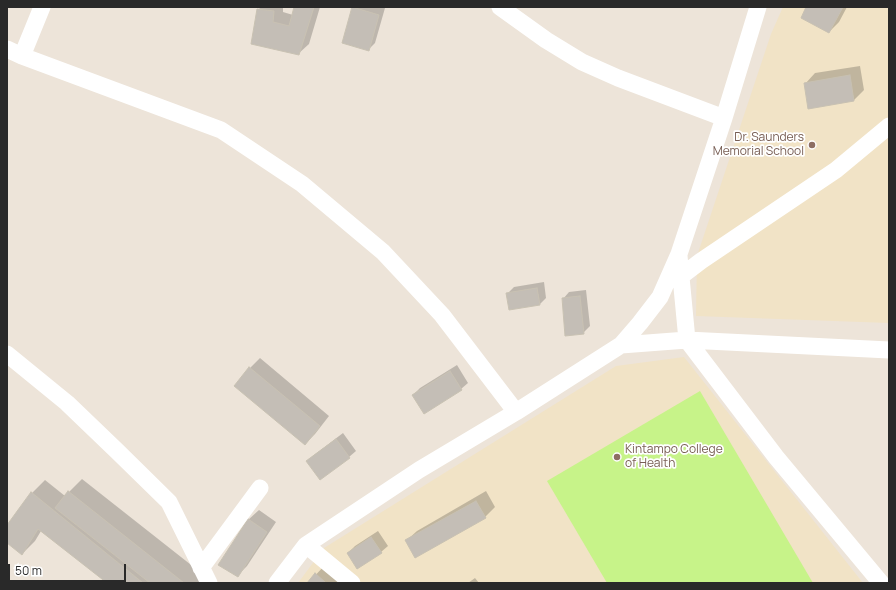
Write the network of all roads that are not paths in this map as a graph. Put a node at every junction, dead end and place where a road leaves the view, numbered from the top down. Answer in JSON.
{"nodes":[{"id":1,"x":42,"y":7,"type":"edge"},
{"id":2,"x":500,"y":7,"type":"edge"},
{"id":3,"x":758,"y":7,"type":"edge"},
{"id":4,"x":15,"y":53,"type":"edge"},
{"id":5,"x":724,"y":118,"type":"junction"},
{"id":6,"x":889,"y":126,"type":"edge"},
{"id":7,"x":678,"y":254,"type":"junction"},
{"id":8,"x":680,"y":278,"type":"junction"},
{"id":9,"x":688,"y":340,"type":"junction"},
{"id":10,"x":621,"y":345,"type":"junction"},
{"id":11,"x":889,"y":350,"type":"edge"},
{"id":12,"x":7,"y":354,"type":"edge"},
{"id":13,"x":516,"y":412,"type":"junction"},
{"id":14,"x":260,"y":488,"type":"dead end"},
{"id":15,"x":306,"y":545,"type":"junction"},
{"id":16,"x":205,"y":576,"type":"edge"},
{"id":17,"x":277,"y":583,"type":"edge"},
{"id":18,"x":352,"y":583,"type":"edge"},
{"id":19,"x":882,"y":583,"type":"edge"}],
"edges":[{"from":1,"to":4,"type":"street"},
{"from":2,"to":5,"type":"street"},
{"from":3,"to":5,"type":"street"},
{"from":4,"to":13,"type":"street"},
{"from":5,"to":7,"type":"street"},
{"from":6,"to":8,"type":"street"},
{"from":7,"to":8,"type":"street"},
{"from":7,"to":10,"type":"street"},
{"from":8,"to":9,"type":"street"},
{"from":9,"to":10,"type":"street"},
{"from":9,"to":11,"type":"street"},
{"from":9,"to":19,"type":"street"},
{"from":10,"to":13,"type":"street"},
{"from":12,"to":16,"type":"street"},
{"from":13,"to":15,"type":"street"},
{"from":14,"to":16,"type":"street"},
{"from":15,"to":17,"type":"street"},
{"from":15,"to":18,"type":"street"}]}
